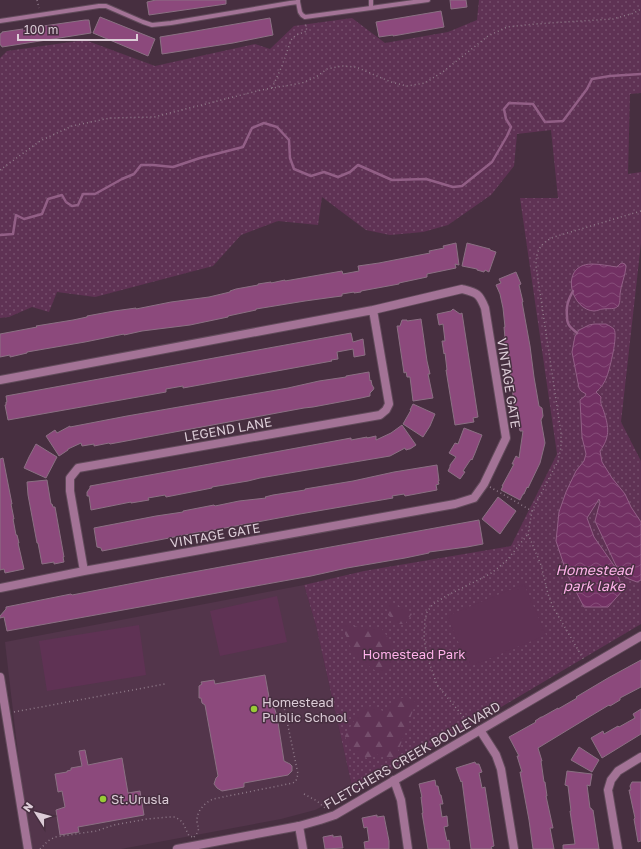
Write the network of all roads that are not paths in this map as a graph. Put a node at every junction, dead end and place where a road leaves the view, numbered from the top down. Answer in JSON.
{"nodes":[{"id":1,"x":370,"y":0,"type":"edge"},
{"id":2,"x":428,"y":0,"type":"edge"},
{"id":3,"x":298,"y":1,"type":"edge"},
{"id":4,"x":371,"y":8,"type":"junction"},
{"id":5,"x":0,"y":21,"type":"edge"},
{"id":6,"x":373,"y":310,"type":"junction"},
{"id":7,"x":0,"y":380,"type":"edge"},
{"id":8,"x":84,"y":571,"type":"junction"},
{"id":9,"x":0,"y":588,"type":"edge"},
{"id":10,"x":641,"y":636,"type":"edge"},
{"id":11,"x":0,"y":677,"type":"edge"},
{"id":12,"x":480,"y":730,"type":"junction"},
{"id":13,"x":641,"y":757,"type":"edge"},
{"id":14,"x":394,"y":780,"type":"junction"},
{"id":15,"x":299,"y":826,"type":"junction"},
{"id":16,"x":28,"y":849,"type":"edge"},
{"id":17,"x":177,"y":849,"type":"edge"},
{"id":18,"x":303,"y":849,"type":"edge"},
{"id":19,"x":408,"y":849,"type":"edge"},
{"id":20,"x":514,"y":849,"type":"edge"},
{"id":21,"x":618,"y":849,"type":"edge"}],
"edges":[{"from":1,"to":4,"type":"lane"},
{"from":2,"to":4,"type":"lane"},
{"from":3,"to":4,"type":"lane"},
{"from":3,"to":5,"type":"lane"},
{"from":6,"to":7,"type":"street","name":"VINTAGE GATE"},
{"from":6,"to":8,"type":"street","name":"LEGEND LANE"},
{"from":6,"to":8,"type":"street","name":"VINTAGE GATE"},
{"from":8,"to":9,"type":"street","name":"VINTAGE GATE"},
{"from":10,"to":12,"type":"street","name":"FLETCHERS CREEK BOULEVARD"},
{"from":11,"to":16,"type":"street"},
{"from":12,"to":14,"type":"street","name":"FLETCHERS CREEK BOULEVARD"},
{"from":12,"to":20,"type":"street"},
{"from":13,"to":21,"type":"street"},
{"from":14,"to":15,"type":"street","name":"FLETCHERS CREEK BOULEVARD"},
{"from":14,"to":19,"type":"street"},
{"from":15,"to":17,"type":"street","name":"FLETCHERS CREEK BOULEVARD"},
{"from":15,"to":18,"type":"street"}]}
